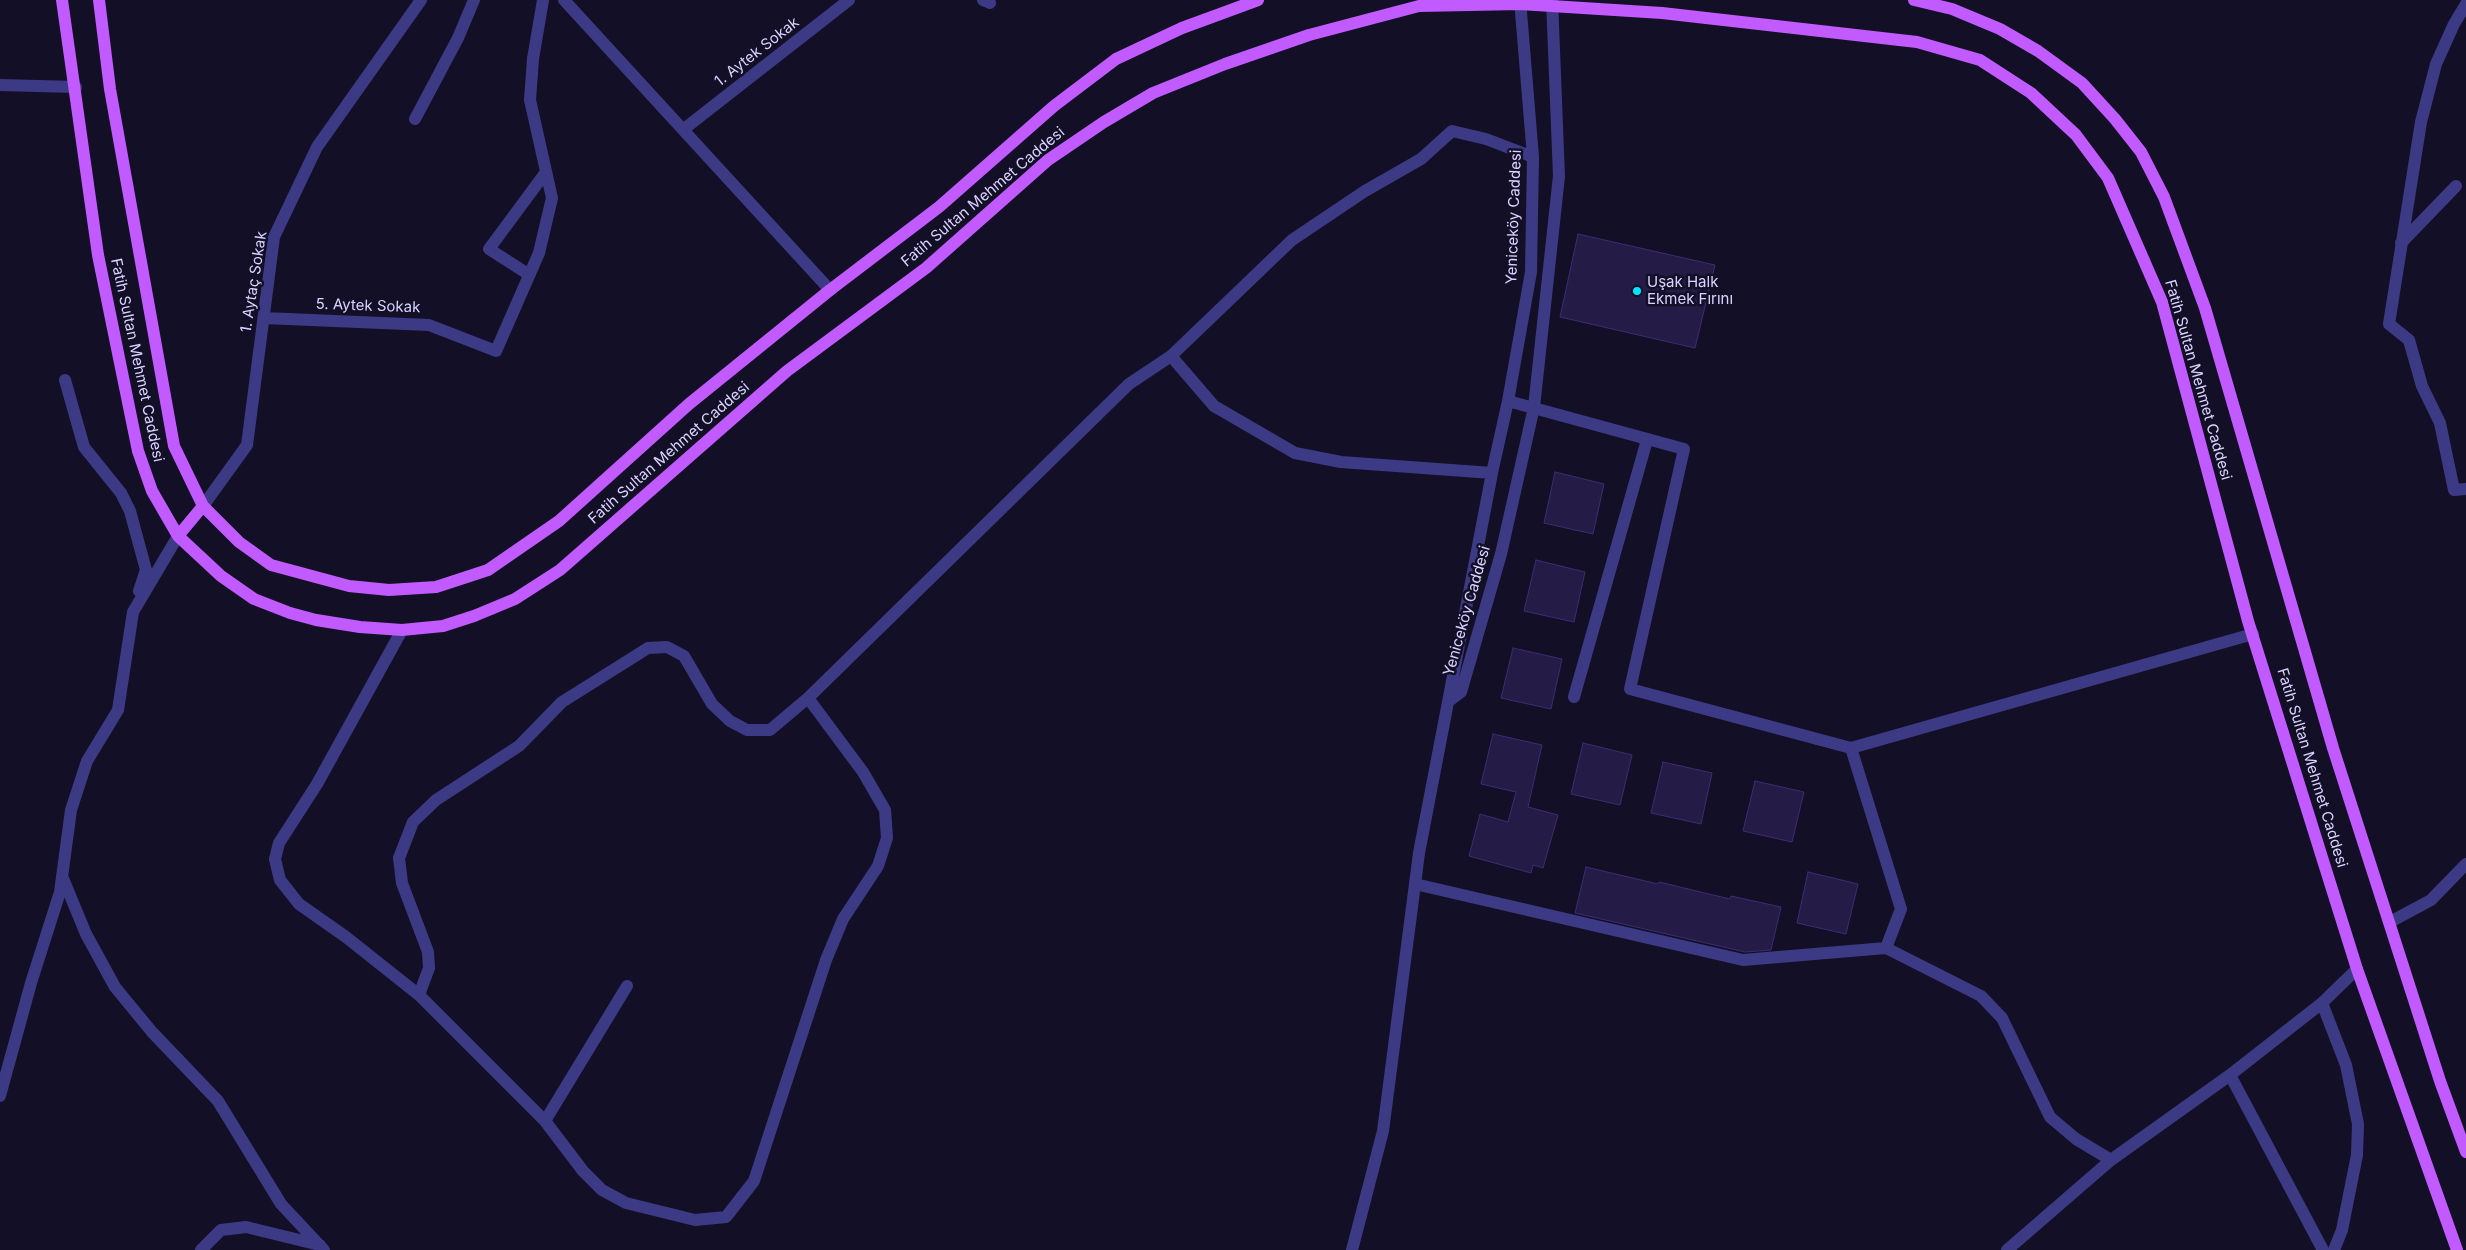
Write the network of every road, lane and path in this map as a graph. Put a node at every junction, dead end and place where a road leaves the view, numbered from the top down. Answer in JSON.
{"nodes":[{"id":1,"x":62,"y":0,"type":"edge"},
{"id":2,"x":99,"y":0,"type":"edge"},
{"id":3,"x":474,"y":0,"type":"edge"},
{"id":4,"x":543,"y":0,"type":"edge"},
{"id":5,"x":564,"y":0,"type":"edge"},
{"id":6,"x":849,"y":0,"type":"edge"},
{"id":7,"x":1258,"y":0,"type":"edge"},
{"id":8,"x":1914,"y":0,"type":"edge"},
{"id":9,"x":419,"y":1,"type":"edge"},
{"id":10,"x":1520,"y":2,"type":"edge"},
{"id":11,"x":1553,"y":2,"type":"edge"},
{"id":12,"x":2466,"y":4,"type":"edge"},
{"id":13,"x":0,"y":85,"type":"edge"},
{"id":14,"x":76,"y":87,"type":"junction"},
{"id":15,"x":415,"y":119,"type":"dead end"},
{"id":16,"x":684,"y":129,"type":"junction"},
{"id":17,"x":1533,"y":157,"type":"junction"},
{"id":18,"x":546,"y":172,"type":"junction"},
{"id":19,"x":2456,"y":186,"type":"dead end"},
{"id":20,"x":2402,"y":243,"type":"junction"},
{"id":21,"x":528,"y":274,"type":"junction"},
{"id":22,"x":830,"y":290,"type":"junction"},
{"id":23,"x":264,"y":318,"type":"junction"},
{"id":24,"x":1171,"y":356,"type":"junction"},
{"id":25,"x":65,"y":380,"type":"dead end"},
{"id":26,"x":1508,"y":402,"type":"junction"},
{"id":27,"x":1534,"y":407,"type":"junction"},
{"id":28,"x":1647,"y":440,"type":"junction"},
{"id":29,"x":1492,"y":473,"type":"junction"},
{"id":30,"x":2466,"y":489,"type":"edge"},
{"id":31,"x":203,"y":506,"type":"junction"},
{"id":32,"x":178,"y":536,"type":"junction"},
{"id":33,"x":132,"y":612,"type":"junction"},
{"id":34,"x":402,"y":630,"type":"junction"},
{"id":35,"x":2253,"y":634,"type":"junction"},
{"id":36,"x":1574,"y":697,"type":"dead end"},
{"id":37,"x":808,"y":698,"type":"junction"},
{"id":38,"x":1449,"y":701,"type":"junction"},
{"id":39,"x":1851,"y":748,"type":"junction"},
{"id":40,"x":2466,"y":864,"type":"edge"},
{"id":41,"x":62,"y":876,"type":"junction"},
{"id":42,"x":1415,"y":884,"type":"junction"},
{"id":43,"x":2390,"y":922,"type":"junction"},
{"id":44,"x":1886,"y":948,"type":"junction"},
{"id":45,"x":2357,"y":969,"type":"junction"},
{"id":46,"x":627,"y":986,"type":"dead end"},
{"id":47,"x":419,"y":995,"type":"junction"},
{"id":48,"x":2322,"y":1003,"type":"junction"},
{"id":49,"x":2230,"y":1075,"type":"junction"},
{"id":50,"x":0,"y":1096,"type":"edge"},
{"id":51,"x":545,"y":1121,"type":"junction"},
{"id":52,"x":2466,"y":1152,"type":"edge"},
{"id":53,"x":2111,"y":1160,"type":"junction"},
{"id":54,"x":322,"y":1248,"type":"edge"},
{"id":55,"x":201,"y":1250,"type":"edge"},
{"id":56,"x":1352,"y":1250,"type":"edge"},
{"id":57,"x":2007,"y":1250,"type":"edge"},
{"id":58,"x":2323,"y":1250,"type":"edge"},
{"id":59,"x":2334,"y":1250,"type":"edge"},
{"id":60,"x":2457,"y":1250,"type":"edge"}],
"edges":[{"from":1,"to":14,"type":"main road","name":"Fatih Sultan Mehmet Caddesi"},
{"from":2,"to":31,"type":"main road","name":"Fatih Sultan Mehmet Caddesi"},
{"from":3,"to":15,"type":"street"},
{"from":4,"to":18,"type":"street"},
{"from":5,"to":16,"type":"street"},
{"from":6,"to":16,"type":"street","name":"1. Aytek Sokak"},
{"from":7,"to":22,"type":"main road","name":"Fatih Sultan Mehmet Caddesi"},
{"from":8,"to":43,"type":"main road","name":"Fatih Sultan Mehmet Caddesi"},
{"from":9,"to":23,"type":"street","name":"1. Aytaç Sokak"},
{"from":10,"to":11,"type":"main road","name":"Fatih Sultan Mehmet Caddesi"},
{"from":10,"to":17,"type":"street","name":"Yeniceköy Caddesi"},
{"from":10,"to":34,"type":"main road","name":"Fatih Sultan Mehmet Caddesi"},
{"from":11,"to":27,"type":"street","name":"Yeniceköy Caddesi"},
{"from":11,"to":35,"type":"main road","name":"Fatih Sultan Mehmet Caddesi"},
{"from":12,"to":20,"type":"street"},
{"from":13,"to":14,"type":"street"},
{"from":14,"to":32,"type":"main road","name":"Fatih Sultan Mehmet Caddesi"},
{"from":16,"to":22,"type":"street"},
{"from":17,"to":24,"type":"street"},
{"from":17,"to":26,"type":"street","name":"Yeniceköy Caddesi"},
{"from":18,"to":21,"type":"street"},
{"from":18,"to":21,"type":"street"},
{"from":19,"to":20,"type":"street"},
{"from":20,"to":30,"type":"street"},
{"from":21,"to":23,"type":"street","name":"5. Aytek Sokak"},
{"from":22,"to":31,"type":"main road","name":"Fatih Sultan Mehmet Caddesi"},
{"from":23,"to":31,"type":"street","name":"1. Aytaç Sokak"},
{"from":24,"to":29,"type":"street"},
{"from":24,"to":37,"type":"street"},
{"from":25,"to":33,"type":"street"},
{"from":26,"to":27,"type":"street"},
{"from":26,"to":29,"type":"street","name":"Yeniceköy Caddesi"},
{"from":27,"to":28,"type":"street"},
{"from":27,"to":38,"type":"street","name":"Yeniceköy Caddesi"},
{"from":28,"to":36,"type":"street"},
{"from":28,"to":39,"type":"street"},
{"from":29,"to":38,"type":"street","name":"Yeniceköy Caddesi"},
{"from":31,"to":32,"type":"main road"},
{"from":32,"to":33,"type":"street"},
{"from":32,"to":34,"type":"main road","name":"Fatih Sultan Mehmet Caddesi"},
{"from":33,"to":41,"type":"street"},
{"from":34,"to":47,"type":"street"},
{"from":35,"to":39,"type":"street"},
{"from":35,"to":45,"type":"main road","name":"Fatih Sultan Mehmet Caddesi"},
{"from":37,"to":47,"type":"street"},
{"from":37,"to":51,"type":"street"},
{"from":38,"to":42,"type":"street"},
{"from":39,"to":44,"type":"street"},
{"from":40,"to":43,"type":"street"},
{"from":41,"to":50,"type":"street"},
{"from":41,"to":54,"type":"street"},
{"from":42,"to":44,"type":"street"},
{"from":42,"to":56,"type":"street"},
{"from":43,"to":52,"type":"main road","name":"Fatih Sultan Mehmet Caddesi"},
{"from":44,"to":53,"type":"street"},
{"from":45,"to":48,"type":"street"},
{"from":45,"to":60,"type":"main road","name":"Fatih Sultan Mehmet Caddesi"},
{"from":46,"to":51,"type":"street"},
{"from":47,"to":51,"type":"street"},
{"from":48,"to":49,"type":"street"},
{"from":48,"to":59,"type":"street"},
{"from":49,"to":53,"type":"street"},
{"from":49,"to":58,"type":"street"},
{"from":53,"to":57,"type":"street"},
{"from":54,"to":55,"type":"street"}]}
